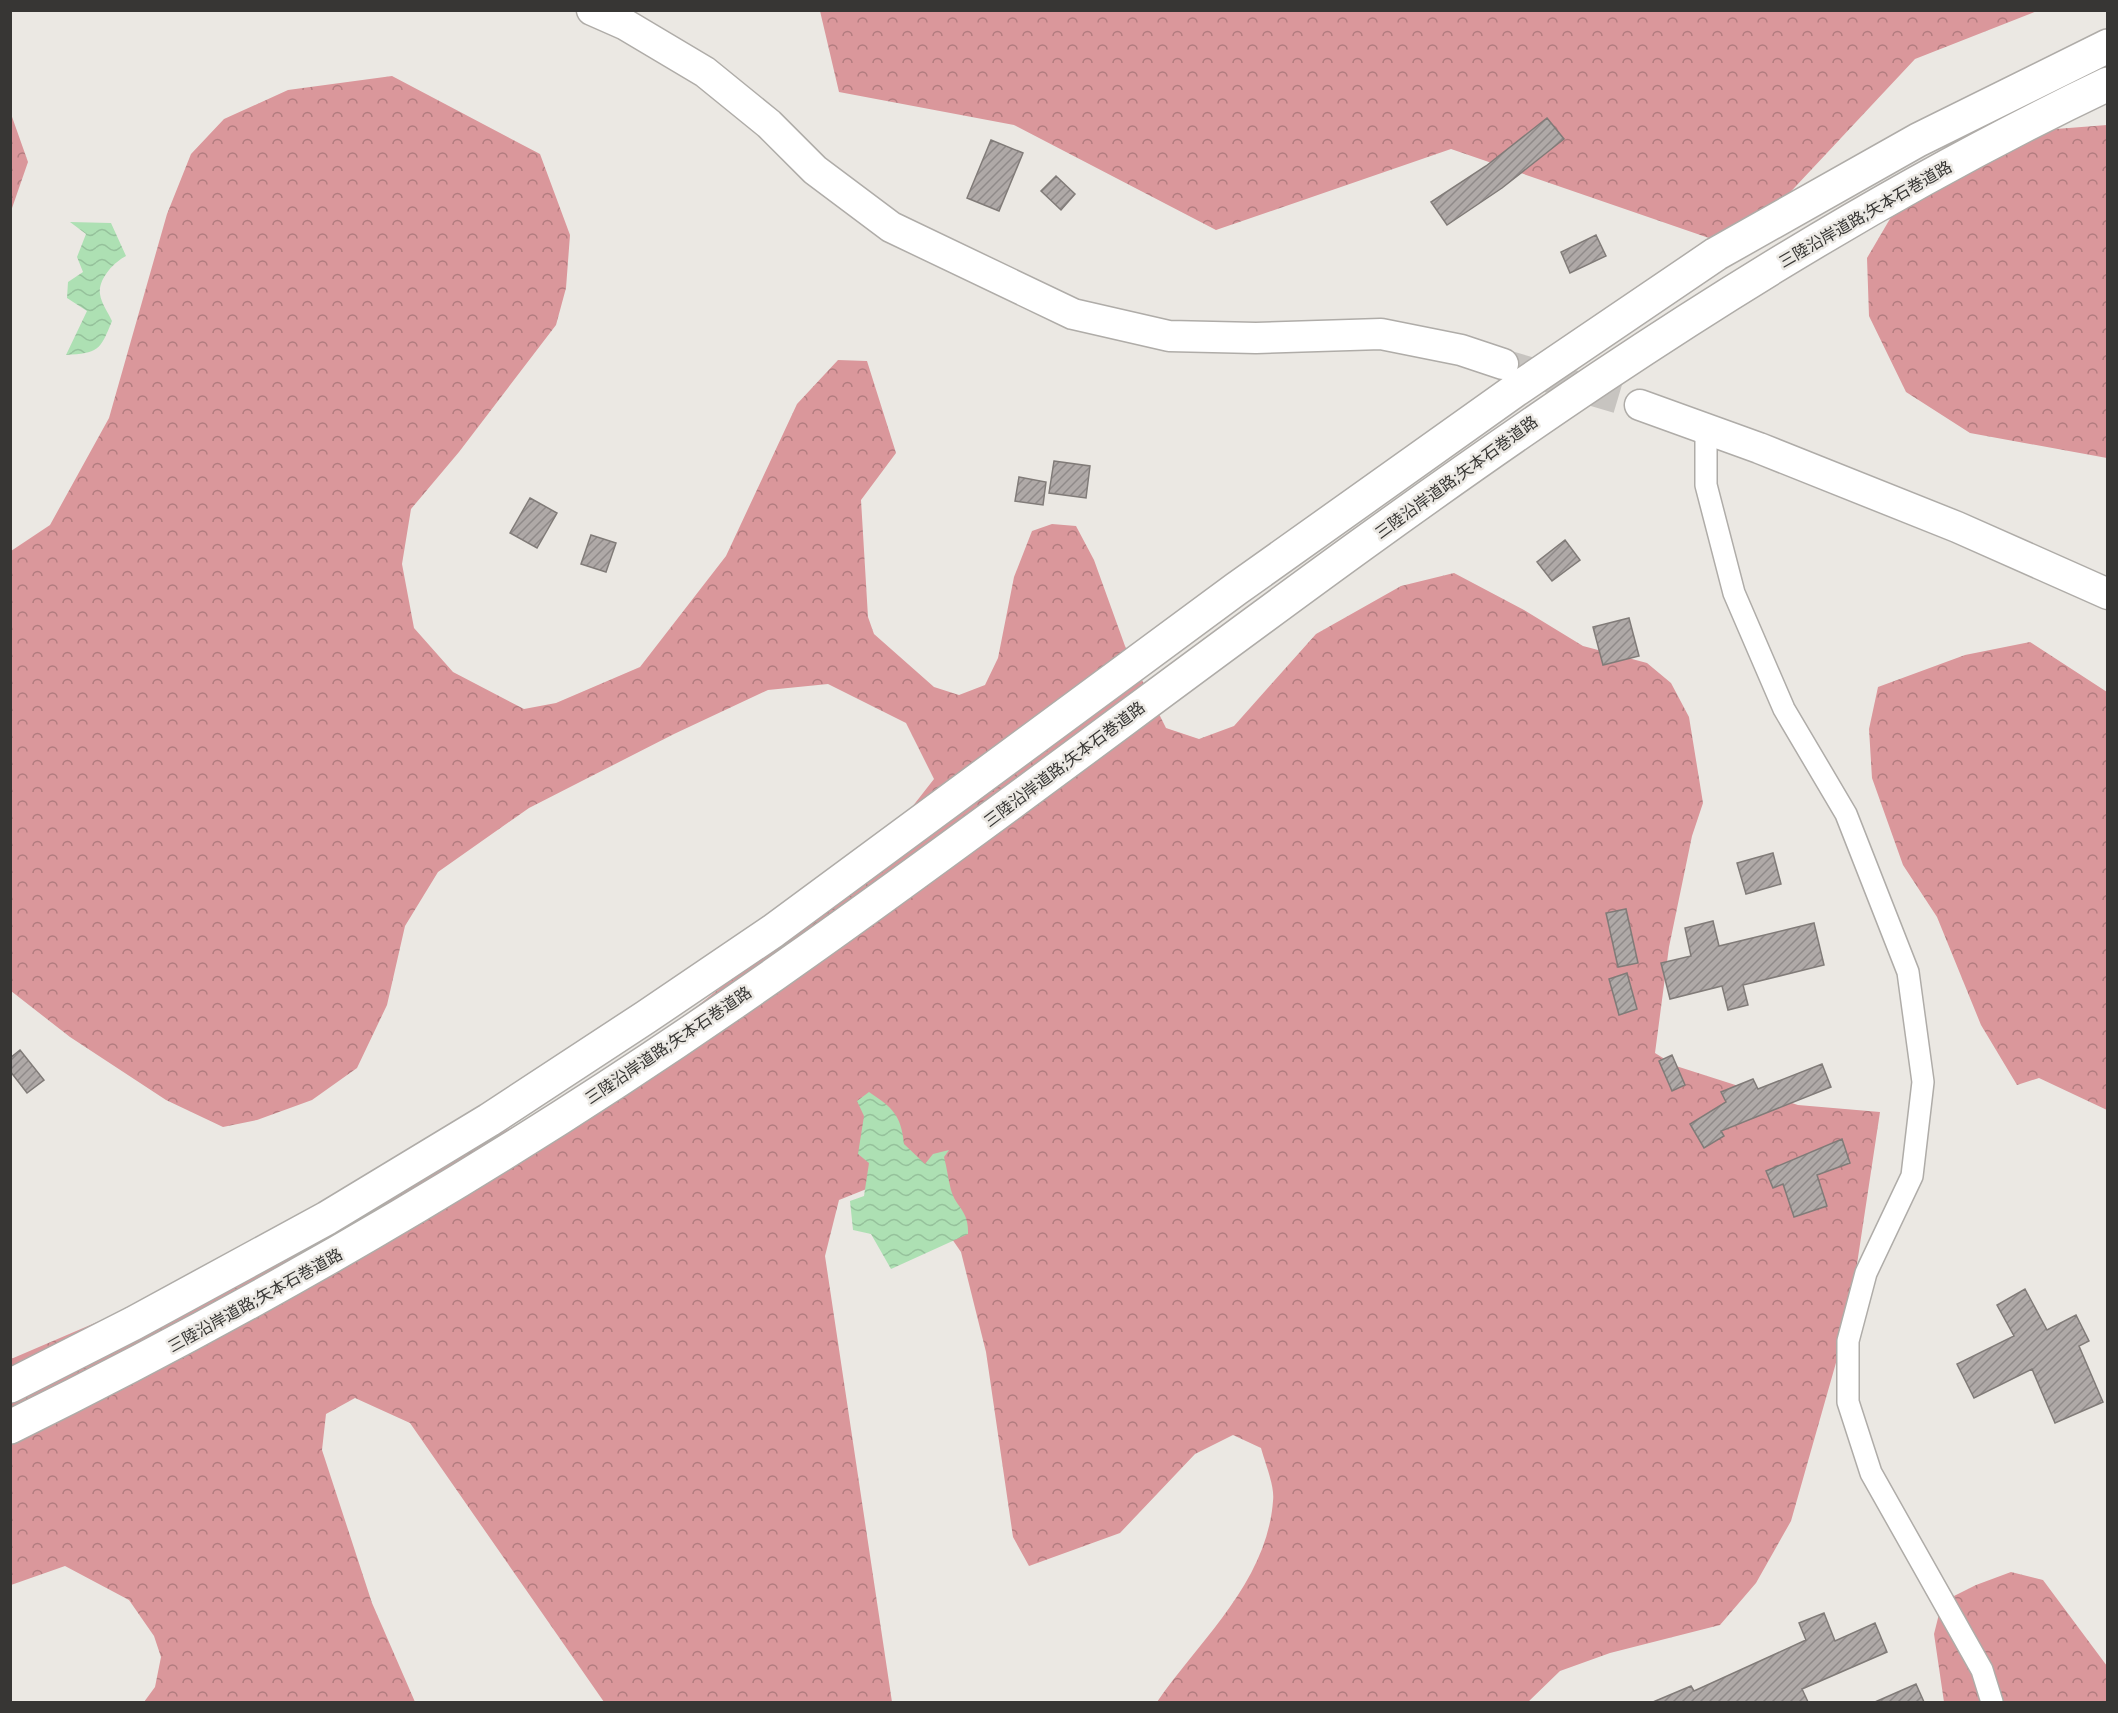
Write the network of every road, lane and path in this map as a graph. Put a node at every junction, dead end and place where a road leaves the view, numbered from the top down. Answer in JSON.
{"nodes":[{"id":1,"x":592,"y":10,"type":"edge"},
{"id":2,"x":2108,"y":45,"type":"edge"},
{"id":3,"x":2108,"y":84,"type":"edge"},
{"id":4,"x":1503,"y":364,"type":"tunnel mouth"},
{"id":5,"x":1640,"y":405,"type":"tunnel mouth"},
{"id":6,"x":1706,"y":430,"type":"junction"},
{"id":7,"x":2108,"y":594,"type":"edge"},
{"id":8,"x":10,"y":1386,"type":"edge"},
{"id":9,"x":10,"y":1427,"type":"edge"},
{"id":10,"x":1992,"y":1702,"type":"edge"}],
"edges":[{"from":1,"to":4,"type":"street"},
{"from":2,"to":8,"type":"highway"},
{"from":3,"to":9,"type":"highway","name":"三陸沿岸道路;矢本石巻道路"},
{"from":5,"to":6,"type":"street"},
{"from":6,"to":7,"type":"street"},
{"from":6,"to":10,"type":"street"}]}
